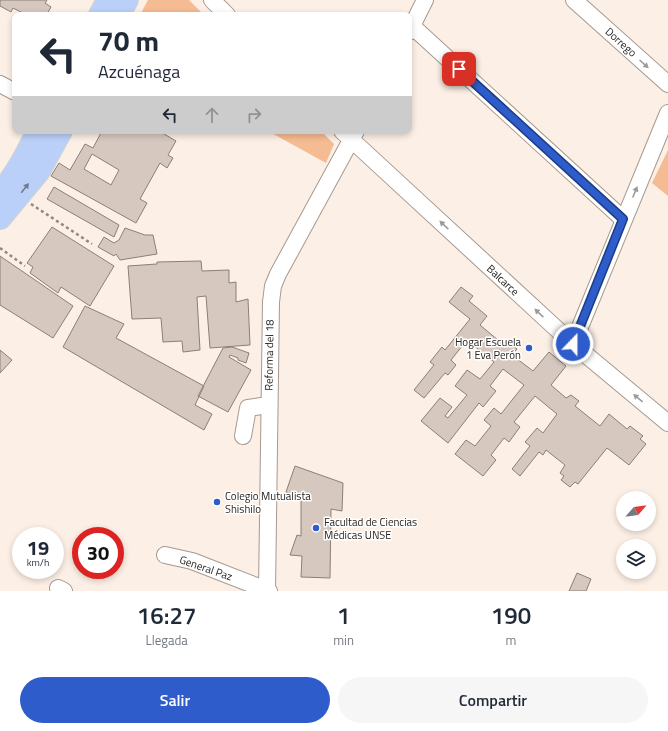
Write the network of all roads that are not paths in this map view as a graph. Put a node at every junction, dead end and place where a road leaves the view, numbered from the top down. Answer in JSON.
{"nodes":[{"id":1,"x":108,"y":0,"type":"edge"},
{"id":2,"x":127,"y":0,"type":"edge"},
{"id":3,"x":212,"y":0,"type":"edge"},
{"id":4,"x":426,"y":0,"type":"edge"},
{"id":5,"x":574,"y":0,"type":"edge"},
{"id":6,"x":102,"y":12,"type":"edge"},
{"id":7,"x":120,"y":12,"type":"edge"},
{"id":8,"x":224,"y":12,"type":"edge"},
{"id":9,"x":412,"y":27,"type":"edge"},
{"id":10,"x":412,"y":30,"type":"edge"},
{"id":11,"x":0,"y":84,"type":"edge"},
{"id":12,"x":668,"y":84,"type":"edge"},
{"id":13,"x":12,"y":90,"type":"edge"},
{"id":14,"x":668,"y":113,"type":"edge"},
{"id":15,"x":37,"y":134,"type":"edge"},
{"id":16,"x":59,"y":134,"type":"edge"},
{"id":17,"x":350,"y":134,"type":"edge"},
{"id":18,"x":10,"y":194,"type":"edge"},
{"id":19,"x":0,"y":218,"type":"edge"},
{"id":20,"x":623,"y":219,"type":"junction"},
{"id":21,"x":573,"y":344,"type":"junction"},
{"id":22,"x":268,"y":405,"type":"junction"},
{"id":23,"x":668,"y":423,"type":"edge"},
{"id":24,"x":243,"y":436,"type":"dead end"},
{"id":25,"x":165,"y":555,"type":"dead end"},
{"id":26,"x":268,"y":591,"type":"edge"}],
"edges":[{"from":1,"to":6,"type":"highway"},
{"from":2,"to":7,"type":"highway"},
{"from":3,"to":8,"type":"street"},
{"from":4,"to":9,"type":"street"},
{"from":5,"to":12,"type":"street","name":"Dorrego","one_way":true},
{"from":10,"to":20,"type":"street"},
{"from":11,"to":13,"type":"street"},
{"from":20,"to":14,"type":"street","one_way":true},
{"from":15,"to":18,"type":"highway"},
{"from":18,"to":16,"type":"highway","one_way":true},
{"from":21,"to":17,"type":"street","name":"Balcarce","one_way":true},
{"from":17,"to":22,"type":"street","name":"Reforma del 18"},
{"from":18,"to":19,"type":"highway"},
{"from":20,"to":21,"type":"street"},
{"from":23,"to":21,"type":"street","name":"Balcarce","one_way":true},
{"from":22,"to":24,"type":"street"},
{"from":22,"to":26,"type":"street","name":"Reforma del 18"},
{"from":25,"to":26,"type":"street","name":"General Paz"}]}
